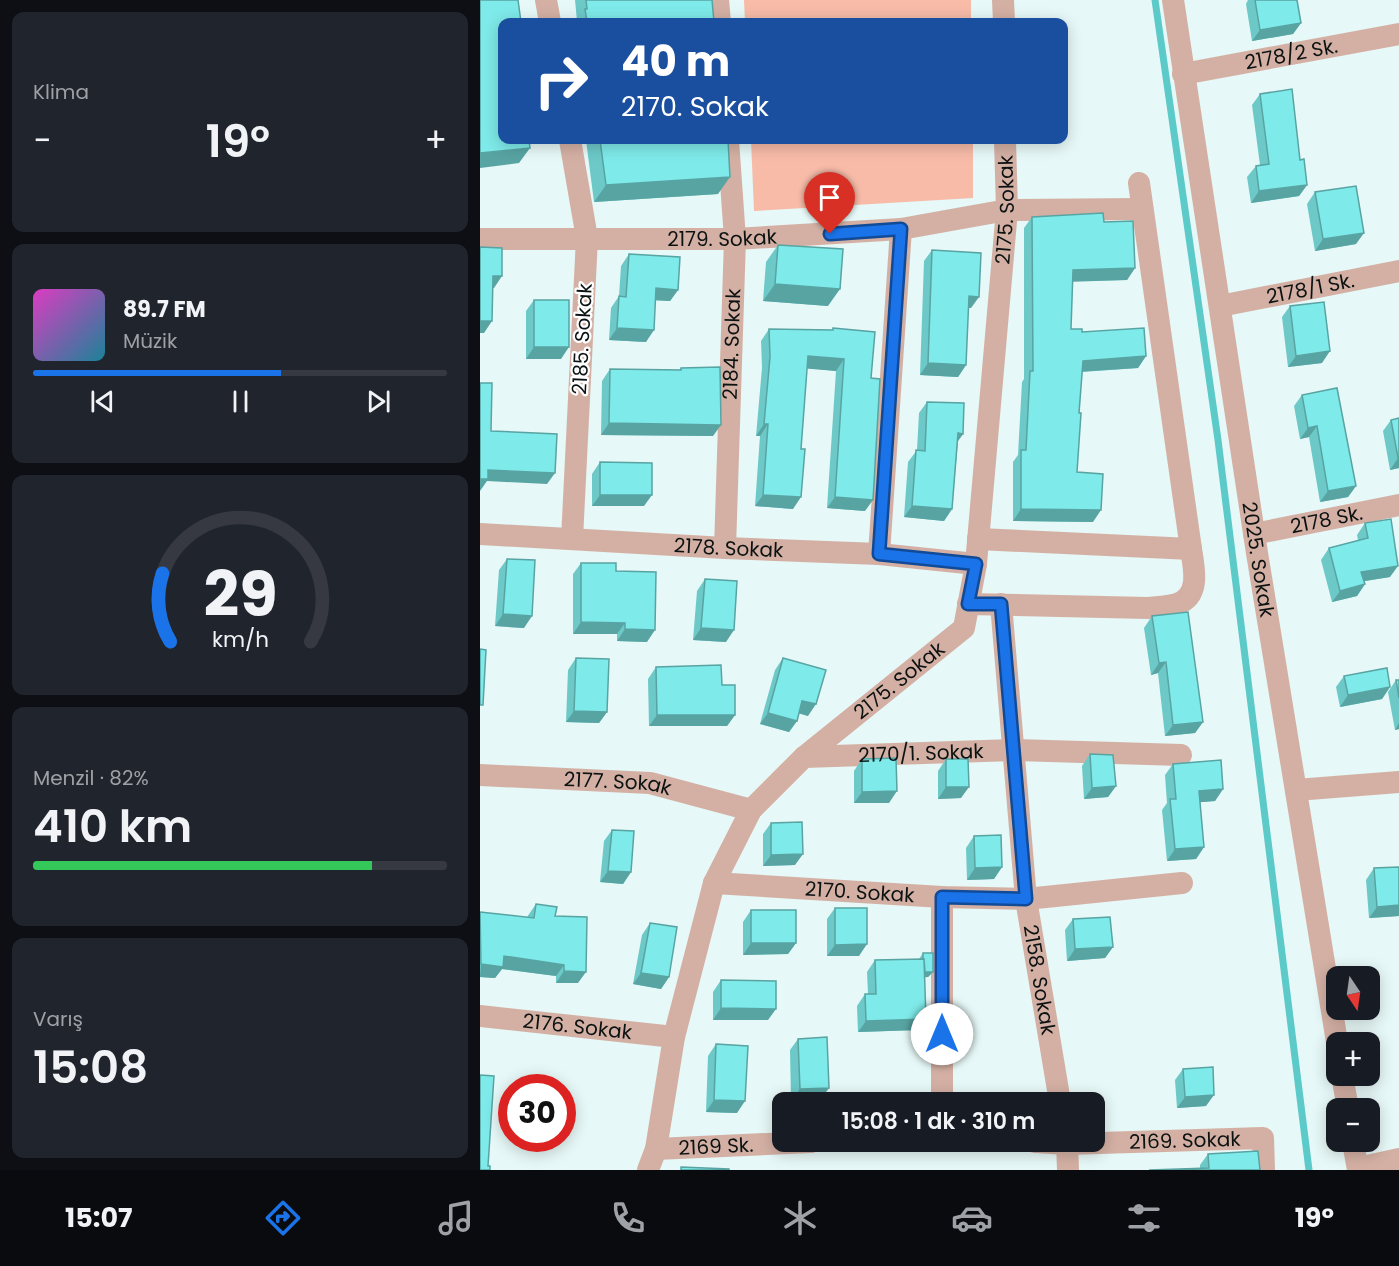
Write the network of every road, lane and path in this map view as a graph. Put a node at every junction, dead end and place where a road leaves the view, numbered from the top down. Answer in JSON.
{"nodes":[{"id":1,"x":546,"y":0,"type":"edge"},
{"id":2,"x":718,"y":0,"type":"edge"},
{"id":3,"x":1003,"y":0,"type":"edge"},
{"id":4,"x":1173,"y":0,"type":"edge"},
{"id":5,"x":549,"y":18,"type":"edge"},
{"id":6,"x":720,"y":18,"type":"edge"},
{"id":7,"x":1004,"y":18,"type":"edge"},
{"id":8,"x":1399,"y":34,"type":"edge"},
{"id":9,"x":1183,"y":74,"type":"junction"},
{"id":10,"x":571,"y":144,"type":"edge"},
{"id":11,"x":728,"y":144,"type":"edge"},
{"id":12,"x":1005,"y":144,"type":"edge"},
{"id":13,"x":1139,"y":183,"type":"dead end"},
{"id":14,"x":1142,"y":209,"type":"junction"},
{"id":15,"x":1006,"y":210,"type":"junction"},
{"id":16,"x":901,"y":229,"type":"junction"},
{"id":17,"x":587,"y":238,"type":"junction"},
{"id":18,"x":480,"y":239,"type":"edge"},
{"id":19,"x":735,"y":239,"type":"junction"},
{"id":20,"x":1399,"y":271,"type":"edge"},
{"id":21,"x":1220,"y":306,"type":"junction"},
{"id":22,"x":1399,"y":505,"type":"edge"},
{"id":23,"x":480,"y":534,"type":"edge"},
{"id":24,"x":1254,"y":534,"type":"junction"},
{"id":25,"x":572,"y":539,"type":"junction"},
{"id":26,"x":978,"y":539,"type":"junction"},
{"id":27,"x":725,"y":548,"type":"junction"},
{"id":28,"x":1191,"y":549,"type":"junction"},
{"id":29,"x":879,"y":554,"type":"junction"},
{"id":30,"x":976,"y":564,"type":"junction"},
{"id":31,"x":968,"y":604,"type":"junction"},
{"id":32,"x":1001,"y":604,"type":"junction"},
{"id":33,"x":1014,"y":750,"type":"junction"},
{"id":34,"x":1181,"y":755,"type":"dead end"},
{"id":35,"x":804,"y":757,"type":"junction"},
{"id":36,"x":480,"y":775,"type":"edge"},
{"id":37,"x":1399,"y":782,"type":"edge"},
{"id":38,"x":1296,"y":790,"type":"junction"},
{"id":39,"x":751,"y":810,"type":"junction"},
{"id":40,"x":714,"y":883,"type":"junction"},
{"id":41,"x":1182,"y":883,"type":"dead end"},
{"id":42,"x":942,"y":897,"type":"junction"},
{"id":43,"x":1026,"y":899,"type":"junction"},
{"id":44,"x":480,"y":1016,"type":"edge"},
{"id":45,"x":1335,"y":1032,"type":"edge"},
{"id":46,"x":674,"y":1037,"type":"junction"},
{"id":47,"x":942,"y":1092,"type":"edge"},
{"id":48,"x":1058,"y":1092,"type":"edge"},
{"id":49,"x":1105,"y":1142,"type":"edge"},
{"id":50,"x":772,"y":1144,"type":"edge"},
{"id":51,"x":656,"y":1149,"type":"junction"},
{"id":52,"x":1067,"y":1152,"type":"edge"},
{"id":53,"x":1355,"y":1152,"type":"edge"},
{"id":54,"x":1399,"y":1159,"type":"edge"},
{"id":55,"x":1358,"y":1169,"type":"edge"},
{"id":56,"x":648,"y":1170,"type":"edge"},
{"id":57,"x":1068,"y":1170,"type":"edge"},
{"id":58,"x":1264,"y":1170,"type":"edge"}],
"edges":[{"from":1,"to":5,"type":"street"},
{"from":2,"to":6,"type":"street"},
{"from":3,"to":7,"type":"street"},
{"from":4,"to":9,"type":"street","name":"2025. Sokak"},
{"from":8,"to":9,"type":"street","name":"2178/2 Sk."},
{"from":9,"to":21,"type":"street","name":"2025. Sokak"},
{"from":10,"to":17,"type":"street","name":"2185. Sokak"},
{"from":11,"to":19,"type":"street","name":"2184. Sokak"},
{"from":12,"to":15,"type":"street","name":"2175. Sokak"},
{"from":13,"to":14,"type":"street"},
{"from":14,"to":15,"type":"street","name":"2179. Sokak"},
{"from":14,"to":28,"type":"street"},
{"from":15,"to":16,"type":"street","name":"2179. Sokak"},
{"from":15,"to":26,"type":"street","name":"2175. Sokak"},
{"from":16,"to":19,"type":"street","name":"2179. Sokak"},
{"from":16,"to":29,"type":"street"},
{"from":17,"to":18,"type":"street","name":"2179. Sokak"},
{"from":17,"to":19,"type":"street","name":"2179. Sokak"},
{"from":17,"to":25,"type":"street","name":"2185. Sokak"},
{"from":19,"to":27,"type":"street","name":"2184. Sokak"},
{"from":20,"to":21,"type":"street","name":"2178/1 Sk."},
{"from":21,"to":24,"type":"street","name":"2025. Sokak"},
{"from":22,"to":24,"type":"street","name":"2178 Sk."},
{"from":23,"to":25,"type":"street","name":"2178. Sokak"},
{"from":24,"to":38,"type":"street","name":"2025. Sokak"},
{"from":25,"to":27,"type":"street","name":"2178. Sokak"},
{"from":26,"to":28,"type":"street"},
{"from":26,"to":30,"type":"street","name":"2175. Sokak"},
{"from":27,"to":29,"type":"street","name":"2178. Sokak"},
{"from":28,"to":32,"type":"street"},
{"from":29,"to":30,"type":"street","name":"2178. Sokak"},
{"from":30,"to":31,"type":"street","name":"2175. Sokak"},
{"from":31,"to":32,"type":"street"},
{"from":31,"to":35,"type":"street","name":"2175. Sokak"},
{"from":32,"to":33,"type":"street","name":"2158. Sokak"},
{"from":33,"to":34,"type":"street","name":"2170/1. Sokak"},
{"from":33,"to":35,"type":"street","name":"2170/1. Sokak"},
{"from":33,"to":43,"type":"street","name":"2158. Sokak"},
{"from":35,"to":39,"type":"street","name":"2175. Sokak"},
{"from":36,"to":39,"type":"street","name":"2177. Sokak"},
{"from":37,"to":38,"type":"street"},
{"from":38,"to":45,"type":"street","name":"2025. Sokak"},
{"from":39,"to":40,"type":"street","name":"2175. Sokak"},
{"from":40,"to":42,"type":"street","name":"2170. Sokak"},
{"from":40,"to":46,"type":"street","name":"2175. Sokak"},
{"from":41,"to":43,"type":"street","name":"2170. Sokak"},
{"from":42,"to":43,"type":"street","name":"2170. Sokak"},
{"from":42,"to":47,"type":"street"},
{"from":43,"to":48,"type":"street","name":"2158. Sokak"},
{"from":44,"to":46,"type":"street","name":"2176. Sokak"},
{"from":46,"to":51,"type":"street","name":"2175. Sokak"},
{"from":49,"to":58,"type":"street","name":"2169. Sokak"},
{"from":50,"to":51,"type":"street","name":"2169 Sk."},
{"from":51,"to":56,"type":"street","name":"2175. Sokak"},
{"from":52,"to":57,"type":"street"},
{"from":53,"to":55,"type":"street"},
{"from":54,"to":55,"type":"street"}]}
